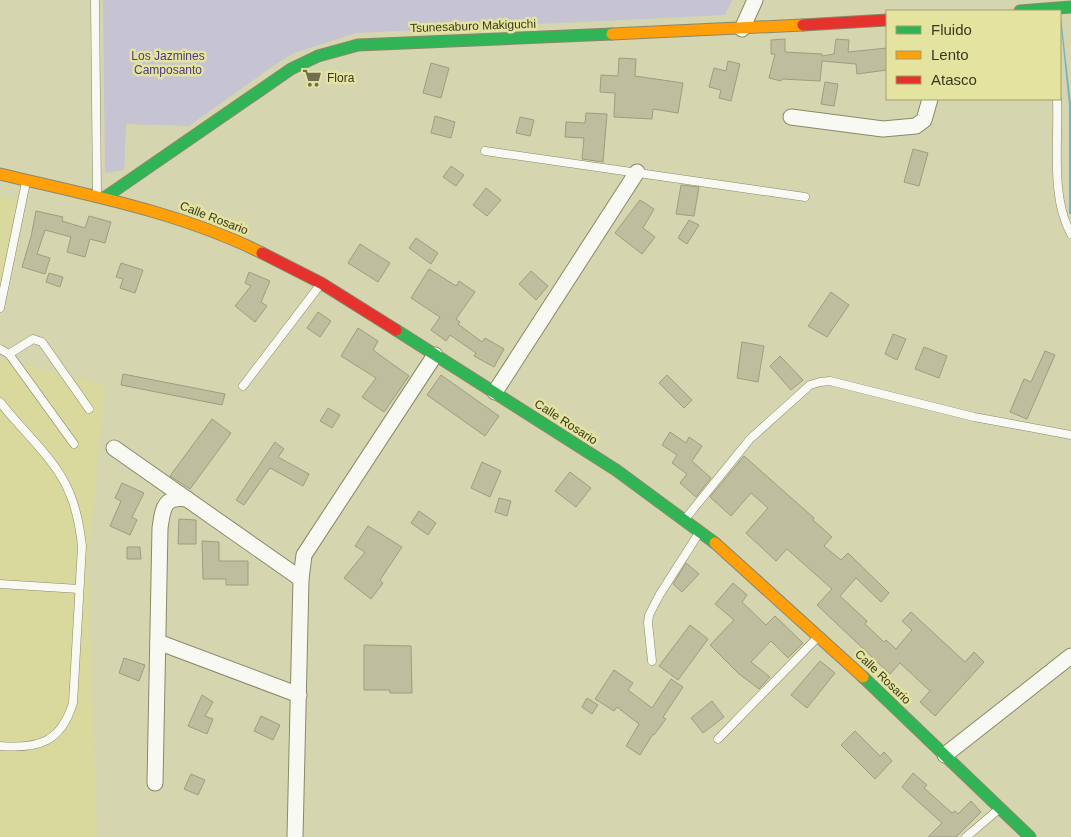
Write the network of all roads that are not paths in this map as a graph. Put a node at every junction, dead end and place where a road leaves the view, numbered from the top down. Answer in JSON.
{"nodes":[{"id":1,"x":754,"y":0,"type":"edge"},
{"id":2,"x":95,"y":2,"type":"dead end"},
{"id":3,"x":1057,"y":7,"type":"edge"},
{"id":4,"x":1071,"y":7,"type":"edge"},
{"id":5,"x":1029,"y":10,"type":"edge"},
{"id":6,"x":886,"y":20,"type":"edge"},
{"id":7,"x":742,"y":29,"type":"junction"},
{"id":8,"x":930,"y":100,"type":"edge"},
{"id":9,"x":1056,"y":100,"type":"edge"},
{"id":10,"x":791,"y":117,"type":"dead end"},
{"id":11,"x":485,"y":151,"type":"dead end"},
{"id":12,"x":637,"y":172,"type":"junction"},
{"id":13,"x":0,"y":174,"type":"edge"},
{"id":14,"x":26,"y":180,"type":"junction"},
{"id":15,"x":100,"y":197,"type":"junction"},
{"id":16,"x":805,"y":198,"type":"dead end"},
{"id":17,"x":1071,"y":234,"type":"edge"},
{"id":18,"x":321,"y":283,"type":"junction"},
{"id":19,"x":0,"y":308,"type":"edge"},
{"id":20,"x":0,"y":349,"type":"edge"},
{"id":21,"x":9,"y":354,"type":"junction"},
{"id":22,"x":436,"y":355,"type":"junction"},
{"id":23,"x":243,"y":386,"type":"dead end"},
{"id":24,"x":495,"y":392,"type":"junction"},
{"id":25,"x":0,"y":402,"type":"edge"},
{"id":26,"x":89,"y":409,"type":"dead end"},
{"id":27,"x":0,"y":415,"type":"edge"},
{"id":28,"x":12,"y":417,"type":"junction"},
{"id":29,"x":1071,"y":435,"type":"edge"},
{"id":30,"x":74,"y":444,"type":"dead end"},
{"id":31,"x":114,"y":448,"type":"dead end"},
{"id":32,"x":186,"y":499,"type":"junction"},
{"id":33,"x":684,"y":519,"type":"junction"},
{"id":34,"x":700,"y":531,"type":"junction"},
{"id":35,"x":301,"y":579,"type":"junction"},
{"id":36,"x":0,"y":584,"type":"edge"},
{"id":37,"x":79,"y":589,"type":"junction"},
{"id":38,"x":819,"y":636,"type":"junction"},
{"id":39,"x":158,"y":642,"type":"junction"},
{"id":40,"x":652,"y":661,"type":"dead end"},
{"id":41,"x":1068,"y":662,"type":"edge"},
{"id":42,"x":298,"y":695,"type":"junction"},
{"id":43,"x":718,"y":739,"type":"dead end"},
{"id":44,"x":0,"y":746,"type":"edge"},
{"id":45,"x":945,"y":755,"type":"junction"},
{"id":46,"x":155,"y":783,"type":"dead end"},
{"id":47,"x":1000,"y":808,"type":"junction"},
{"id":48,"x":295,"y":837,"type":"edge"},
{"id":49,"x":966,"y":837,"type":"edge"},
{"id":50,"x":1030,"y":837,"type":"edge"}],
"edges":[{"from":1,"to":7,"type":"street"},
{"from":2,"to":15,"type":"lane"},
{"from":3,"to":4,"type":"main road"},
{"from":3,"to":5,"type":"main road"},
{"from":6,"to":7,"type":"main road","name":"Tsunesaburo Makiguchi"},
{"from":7,"to":15,"type":"main road","name":"Tsunesaburo Makiguchi"},
{"from":8,"to":10,"type":"street"},
{"from":9,"to":17,"type":"lane"},
{"from":11,"to":12,"type":"lane"},
{"from":12,"to":16,"type":"lane"},
{"from":12,"to":24,"type":"street"},
{"from":13,"to":14,"type":"main road","name":"Calle Rosario"},
{"from":14,"to":15,"type":"main road","name":"Calle Rosario"},
{"from":14,"to":19,"type":"lane"},
{"from":15,"to":18,"type":"main road","name":"Calle Rosario"},
{"from":18,"to":22,"type":"main road","name":"Calle Rosario"},
{"from":18,"to":23,"type":"lane"},
{"from":20,"to":21,"type":"lane"},
{"from":21,"to":26,"type":"lane"},
{"from":21,"to":30,"type":"lane"},
{"from":22,"to":24,"type":"main road","name":"Calle Rosario"},
{"from":22,"to":35,"type":"street"},
{"from":24,"to":33,"type":"main road","name":"Calle Rosario"},
{"from":25,"to":28,"type":"lane"},
{"from":27,"to":28,"type":"lane"},
{"from":28,"to":37,"type":"lane"},
{"from":29,"to":33,"type":"lane"},
{"from":31,"to":32,"type":"street"},
{"from":32,"to":35,"type":"street"},
{"from":32,"to":39,"type":"street"},
{"from":33,"to":34,"type":"main road","name":"Calle Rosario"},
{"from":34,"to":38,"type":"main road","name":"Calle Rosario"},
{"from":34,"to":40,"type":"lane"},
{"from":35,"to":42,"type":"street"},
{"from":36,"to":37,"type":"lane"},
{"from":37,"to":44,"type":"lane"},
{"from":38,"to":43,"type":"lane"},
{"from":38,"to":45,"type":"main road","name":"Calle Rosario"},
{"from":39,"to":42,"type":"street"},
{"from":39,"to":46,"type":"street"},
{"from":41,"to":45,"type":"street"},
{"from":42,"to":48,"type":"street"},
{"from":45,"to":47,"type":"main road","name":"Calle Rosario"},
{"from":47,"to":49,"type":"lane"},
{"from":47,"to":50,"type":"main road","name":"Calle Rosario"}]}
